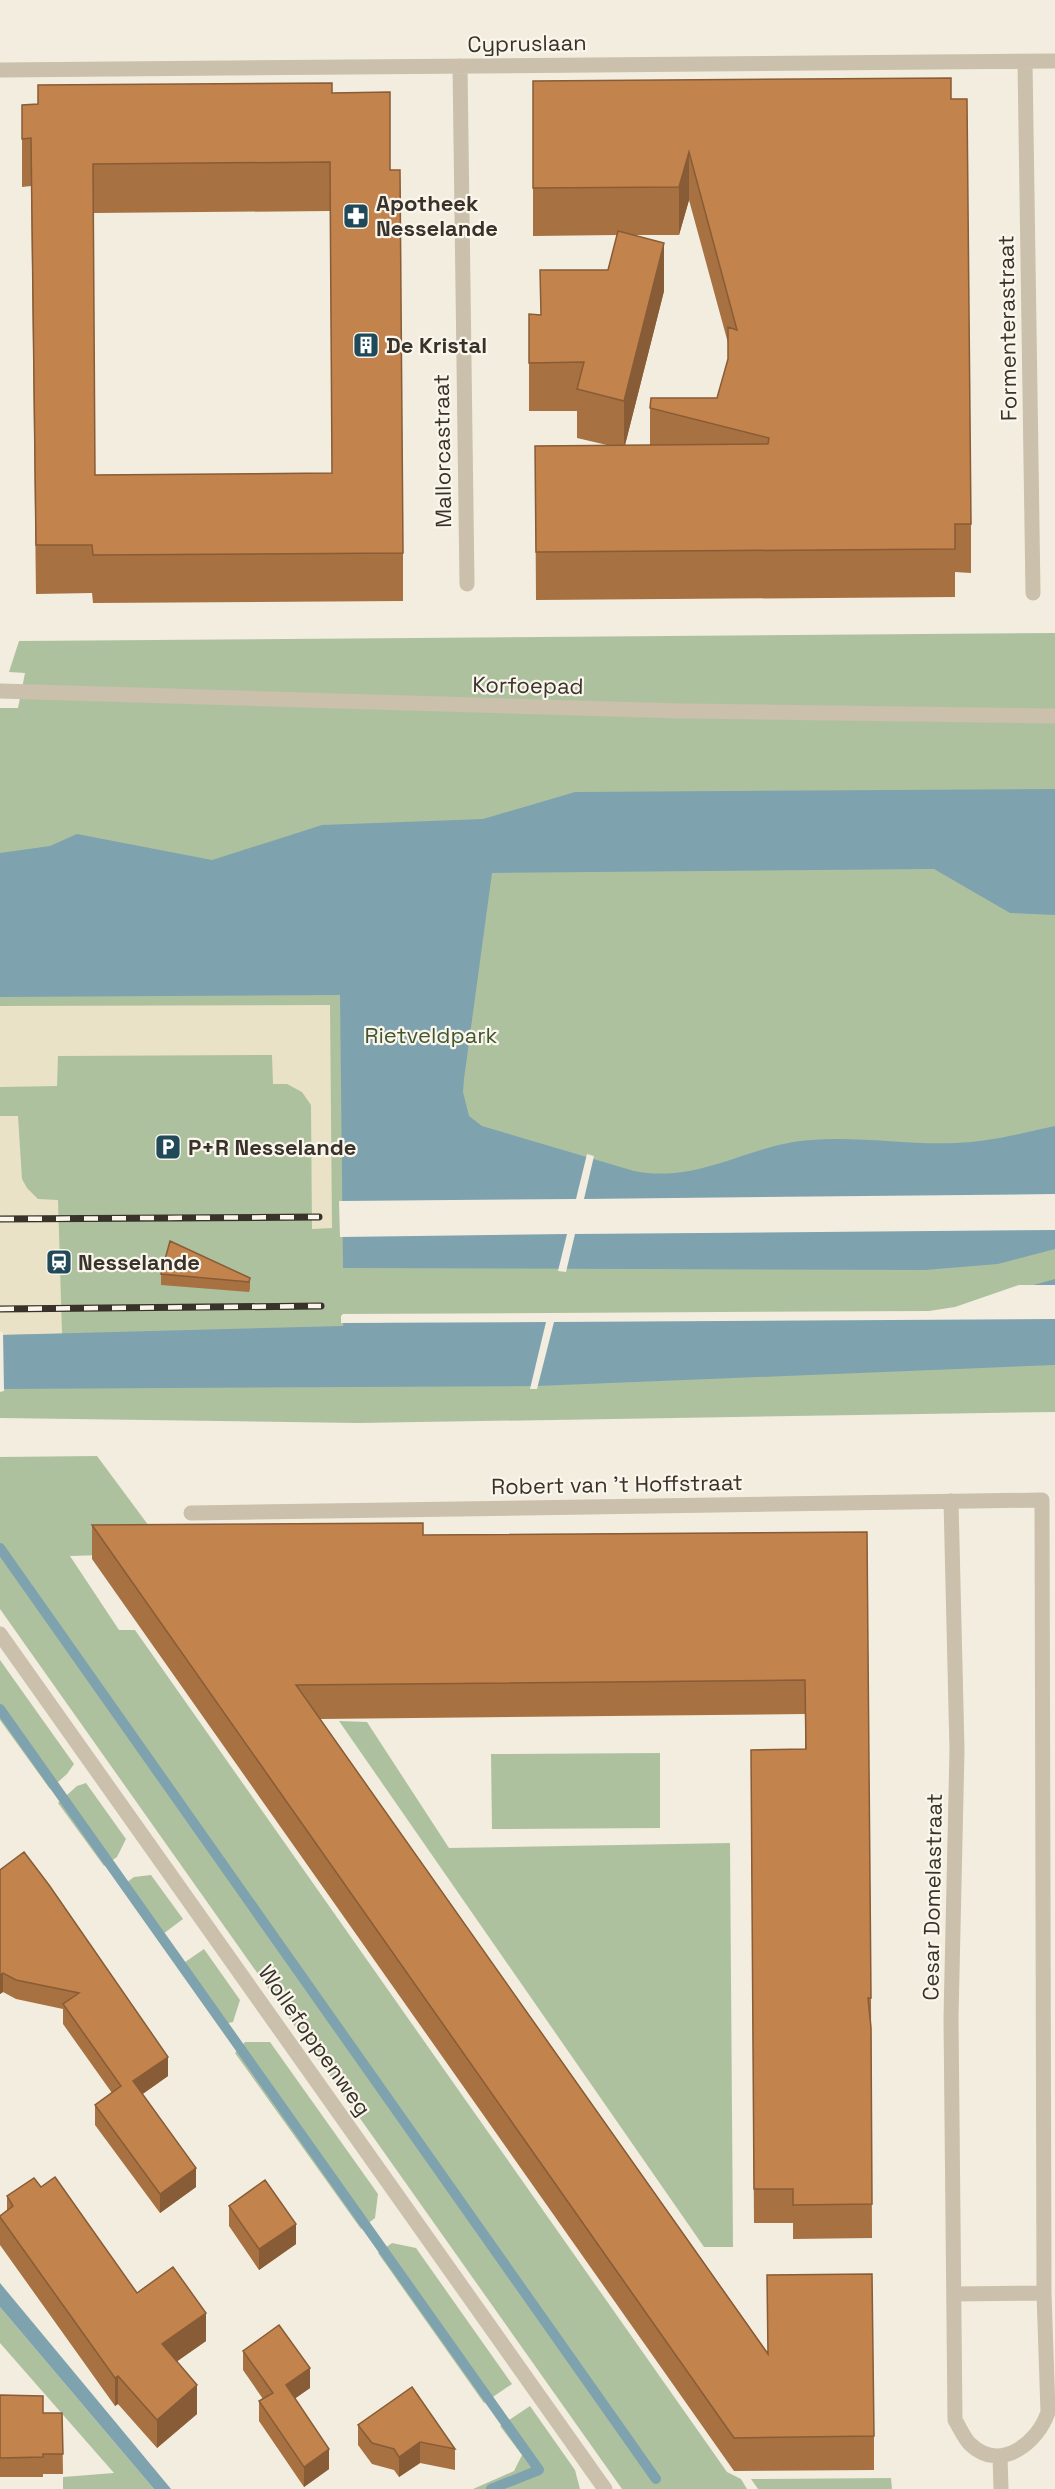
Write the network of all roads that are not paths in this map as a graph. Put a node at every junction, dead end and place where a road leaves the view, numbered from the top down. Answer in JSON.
{"nodes":[{"id":1,"x":1025,"y":62,"type":"junction"},
{"id":2,"x":1055,"y":62,"type":"edge"},
{"id":3,"x":460,"y":66,"type":"junction"},
{"id":4,"x":0,"y":70,"type":"edge"},
{"id":5,"x":467,"y":584,"type":"dead end"},
{"id":6,"x":1033,"y":593,"type":"dead end"},
{"id":7,"x":0,"y":692,"type":"edge"},
{"id":8,"x":1055,"y":716,"type":"edge"},
{"id":9,"x":951,"y":1501,"type":"junction"},
{"id":10,"x":191,"y":1513,"type":"dead end"},
{"id":11,"x":0,"y":1634,"type":"edge"},
{"id":12,"x":1044,"y":2293,"type":"junction"},
{"id":13,"x":954,"y":2294,"type":"junction"},
{"id":14,"x":1000,"y":2456,"type":"junction"},
{"id":15,"x":593,"y":2473,"type":"junction"},
{"id":16,"x":597,"y":2489,"type":"edge"},
{"id":17,"x":604,"y":2489,"type":"edge"},
{"id":18,"x":1001,"y":2489,"type":"edge"}],
"edges":[{"from":1,"to":2,"type":"street","name":"Cypruslaan"},
{"from":1,"to":3,"type":"street","name":"Cypruslaan"},
{"from":1,"to":6,"type":"street","name":"Formenterastraat"},
{"from":3,"to":4,"type":"street","name":"Cypruslaan"},
{"from":3,"to":5,"type":"street","name":"Mallorcastraat"},
{"from":7,"to":8,"type":"street","name":"Korfoepad"},
{"from":9,"to":10,"type":"street","name":"Robert van 't Hoffstraat"},
{"from":9,"to":12,"type":"street","name":"Robert van 't Hoffstraat"},
{"from":9,"to":13,"type":"street","name":"Cesar Domelastraat"},
{"from":11,"to":15,"type":"street","name":"Wollefoppenweg"},
{"from":12,"to":13,"type":"street"},
{"from":12,"to":14,"type":"street"},
{"from":13,"to":14,"type":"street","name":"Cesar Domelastraat"},
{"from":14,"to":18,"type":"street"},
{"from":15,"to":16,"type":"street","name":"Wollefoppenweg"},
{"from":15,"to":17,"type":"street","name":"Wollefoppenweg"}]}
